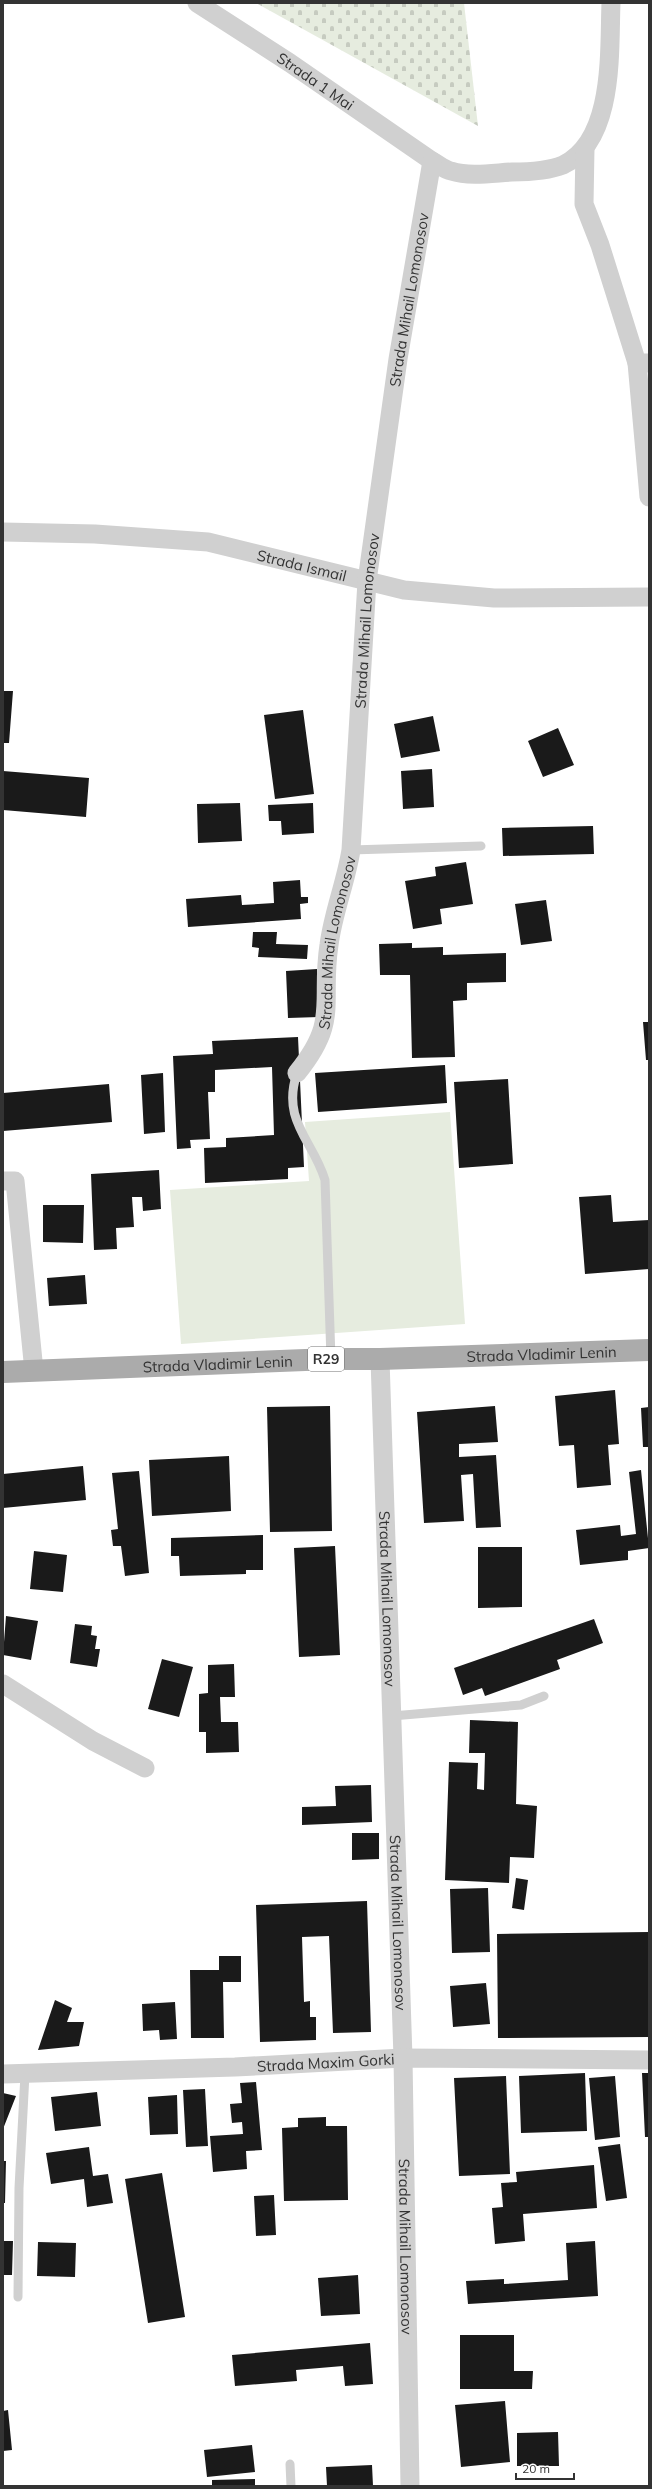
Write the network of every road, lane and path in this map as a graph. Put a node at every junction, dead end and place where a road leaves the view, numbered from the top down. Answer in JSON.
{"nodes":[{"id":1,"x":197,"y":3,"type":"edge"},
{"id":2,"x":611,"y":3,"type":"edge"},
{"id":3,"x":585,"y":148,"type":"junction"},
{"id":4,"x":432,"y":161,"type":"junction"},
{"id":5,"x":643,"y":363,"type":"edge"},
{"id":6,"x":649,"y":497,"type":"edge"},
{"id":7,"x":3,"y":532,"type":"edge"},
{"id":8,"x":367,"y":581,"type":"junction"},
{"id":9,"x":649,"y":597,"type":"edge"},
{"id":10,"x":481,"y":846,"type":"dead end"},
{"id":11,"x":351,"y":850,"type":"junction"},
{"id":12,"x":297,"y":1073,"type":"joint"},
{"id":13,"x":3,"y":1181,"type":"edge"},
{"id":14,"x":649,"y":1350,"type":"edge"},
{"id":15,"x":331,"y":1359,"type":"junction"},
{"id":16,"x":380,"y":1359,"type":"junction"},
{"id":17,"x":34,"y":1371,"type":"junction"},
{"id":18,"x":3,"y":1372,"type":"edge"},
{"id":19,"x":3,"y":1684,"type":"edge"},
{"id":20,"x":544,"y":1696,"type":"dead end"},
{"id":21,"x":392,"y":1716,"type":"junction"},
{"id":22,"x":145,"y":1768,"type":"dead end"},
{"id":23,"x":404,"y":2058,"type":"junction"},
{"id":24,"x":649,"y":2060,"type":"edge"},
{"id":25,"x":3,"y":2074,"type":"edge"},
{"id":26,"x":25,"y":2074,"type":"junction"},
{"id":27,"x":18,"y":2297,"type":"dead end"},
{"id":28,"x":290,"y":2464,"type":"dead end"},
{"id":29,"x":291,"y":2486,"type":"edge"},
{"id":30,"x":410,"y":2486,"type":"edge"}],
"edges":[{"from":1,"to":4,"type":"street","name":"Strada 1 Mai"},
{"from":2,"to":3,"type":"street"},
{"from":3,"to":4,"type":"street","name":"Strada 1 Mai"},
{"from":3,"to":5,"type":"street"},
{"from":4,"to":8,"type":"street","name":"Strada Mihail Lomonosov"},
{"from":5,"to":6,"type":"street"},
{"from":7,"to":8,"type":"street","name":"Strada Ismail"},
{"from":8,"to":9,"type":"street","name":"Strada Ismail"},
{"from":8,"to":11,"type":"street","name":"Strada Mihail Lomonosov"},
{"from":10,"to":11,"type":"lane"},
{"from":11,"to":12,"type":"street","name":"Strada Mihail Lomonosov"},
{"from":12,"to":15,"type":"lane"},
{"from":13,"to":17,"type":"street"},
{"from":14,"to":16,"type":"main road","name":"Strada Vladimir Lenin","number":"R29"},
{"from":15,"to":16,"type":"main road","name":"Strada Vladimir Lenin","number":"R29"},
{"from":15,"to":17,"type":"main road","name":"Strada Vladimir Lenin","number":"R29"},
{"from":16,"to":21,"type":"street","name":"Strada Mihail Lomonosov"},
{"from":17,"to":18,"type":"main road","name":"Strada Vladimir Lenin","number":"R29"},
{"from":19,"to":22,"type":"street"},
{"from":20,"to":21,"type":"lane"},
{"from":21,"to":23,"type":"street","name":"Strada Mihail Lomonosov"},
{"from":23,"to":24,"type":"street","name":"Strada Maxim Gorki"},
{"from":23,"to":26,"type":"street","name":"Strada Maxim Gorki"},
{"from":23,"to":30,"type":"street","name":"Strada Mihail Lomonosov"},
{"from":25,"to":26,"type":"street","name":"Strada Maxim Gorki"},
{"from":26,"to":27,"type":"lane"},
{"from":28,"to":29,"type":"lane"}]}
